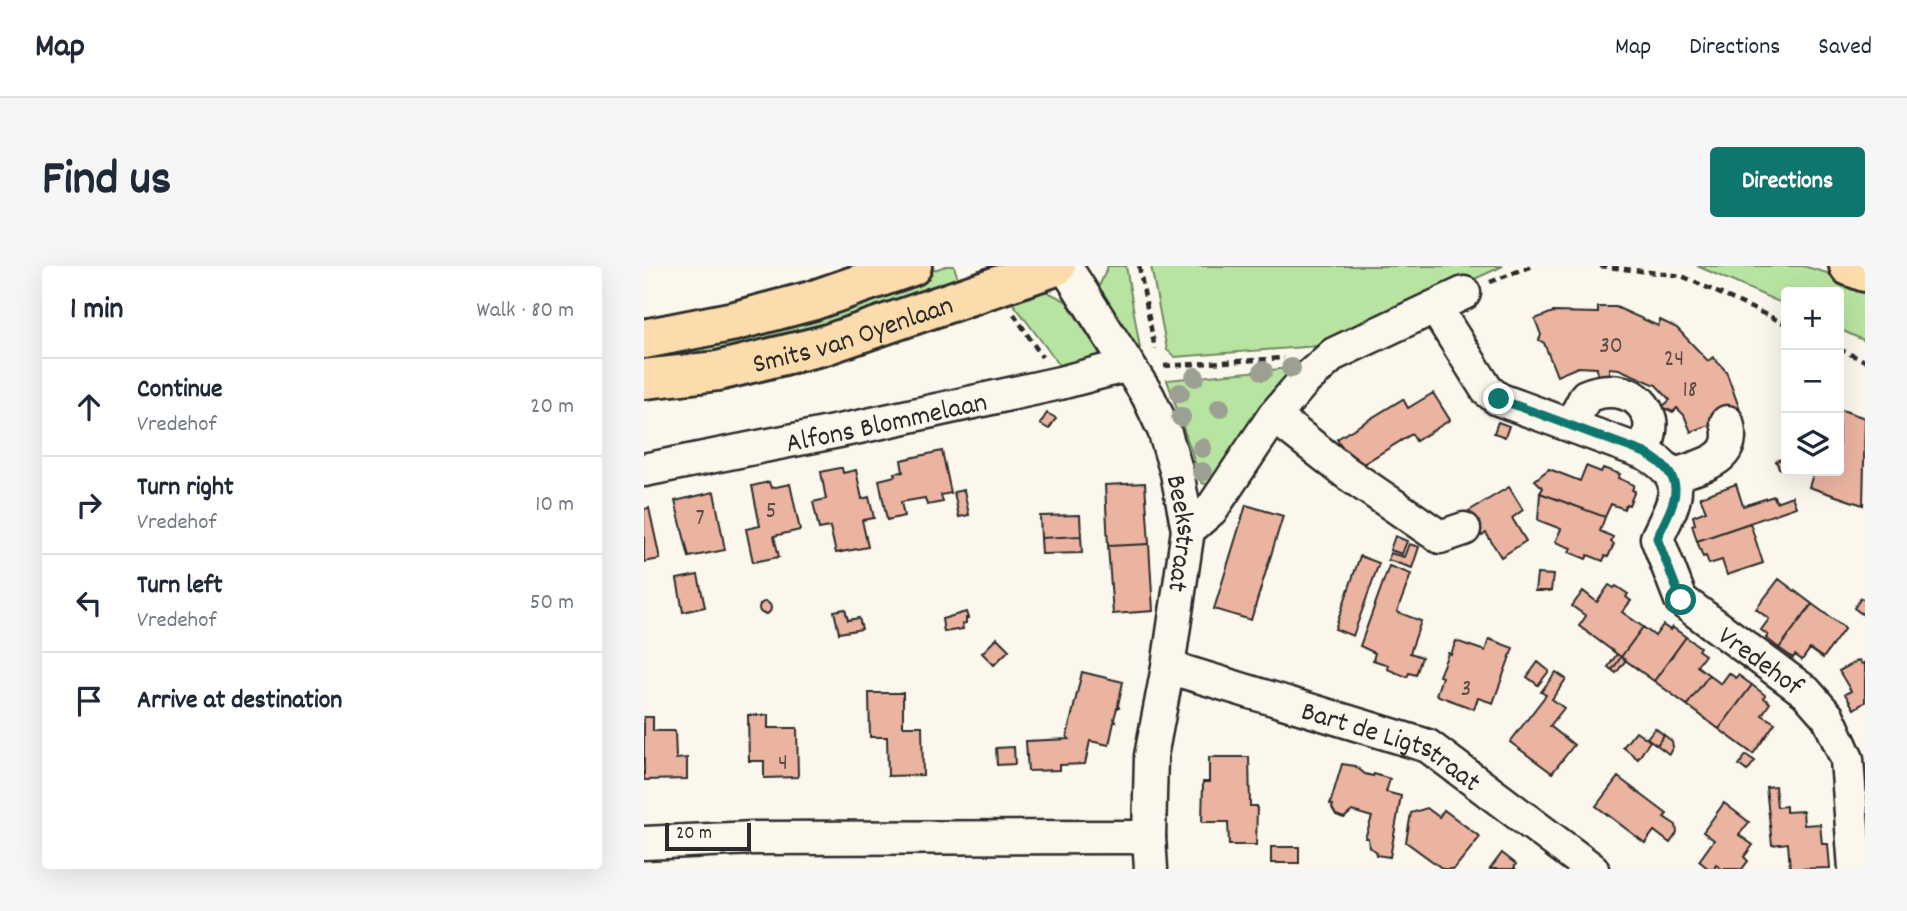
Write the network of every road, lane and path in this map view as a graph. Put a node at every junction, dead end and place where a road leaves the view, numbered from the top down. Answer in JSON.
{"nodes":[{"id":1,"x":912,"y":266,"type":"edge"},
{"id":2,"x":1056,"y":266,"type":"edge"},
{"id":3,"x":1065,"y":266,"type":"edge"},
{"id":4,"x":1139,"y":266,"type":"edge"},
{"id":5,"x":1532,"y":266,"type":"edge"},
{"id":6,"x":1600,"y":266,"type":"edge"},
{"id":7,"x":1849,"y":266,"type":"edge"},
{"id":8,"x":1865,"y":272,"type":"edge"},
{"id":9,"x":997,"y":288,"type":"junction"},
{"id":10,"x":1464,"y":293,"type":"joint"},
{"id":11,"x":1435,"y":307,"type":"junction"},
{"id":12,"x":1781,"y":322,"type":"edge"},
{"id":13,"x":644,"y":339,"type":"edge"},
{"id":14,"x":1841,"y":350,"type":"edge"},
{"id":15,"x":1334,"y":354,"type":"junction"},
{"id":16,"x":1865,"y":361,"type":"edge"},
{"id":17,"x":1143,"y":366,"type":"junction"},
{"id":18,"x":644,"y":379,"type":"edge"},
{"id":19,"x":1060,"y":383,"type":"junction"},
{"id":20,"x":1274,"y":416,"type":"junction"},
{"id":21,"x":1727,"y":422,"type":"dead end"},
{"id":22,"x":1572,"y":425,"type":"junction"},
{"id":23,"x":1645,"y":453,"type":"junction"},
{"id":24,"x":644,"y":470,"type":"edge"},
{"id":25,"x":1672,"y":476,"type":"junction"},
{"id":26,"x":1464,"y":528,"type":"dead end"},
{"id":27,"x":1188,"y":530,"type":"junction"},
{"id":28,"x":1168,"y":667,"type":"junction"},
{"id":29,"x":1149,"y":837,"type":"junction"},
{"id":30,"x":644,"y":843,"type":"edge"},
{"id":31,"x":1151,"y":869,"type":"edge"},
{"id":32,"x":1592,"y":869,"type":"edge"},
{"id":33,"x":1855,"y":869,"type":"edge"}],
"edges":[{"from":1,"to":13,"type":"main road","name":"Smits van Oyenlaan"},
{"from":2,"to":9,"type":"main road","name":"Smits van Oyenlaan"},
{"from":3,"to":17,"type":"street","name":"Beekstraat"},
{"from":4,"to":17,"type":"path"},
{"from":5,"to":10,"type":"path"},
{"from":6,"to":12,"type":"path"},
{"from":7,"to":8,"type":"main road"},
{"from":9,"to":18,"type":"main road","name":"Smits van Oyenlaan"},
{"from":9,"to":19,"type":"path"},
{"from":10,"to":11,"type":"street"},
{"from":11,"to":15,"type":"street"},
{"from":11,"to":22,"type":"street"},
{"from":14,"to":16,"type":"path"},
{"from":15,"to":17,"type":"path"},
{"from":15,"to":20,"type":"street"},
{"from":17,"to":19,"type":"street","name":"Alfons Blommelaan"},
{"from":17,"to":27,"type":"street","name":"Beekstraat"},
{"from":19,"to":24,"type":"street","name":"Alfons Blommelaan"},
{"from":20,"to":26,"type":"street"},
{"from":20,"to":27,"type":"street"},
{"from":21,"to":25,"type":"street"},
{"from":22,"to":23,"type":"street"},
{"from":22,"to":23,"type":"street"},
{"from":23,"to":25,"type":"street"},
{"from":25,"to":33,"type":"street","name":"Vredehof"},
{"from":27,"to":28,"type":"street","name":"Beekstraat"},
{"from":28,"to":29,"type":"street","name":"Beekstraat"},
{"from":28,"to":32,"type":"street","name":"Bart de Ligtstraat"},
{"from":29,"to":30,"type":"street"},
{"from":29,"to":31,"type":"street","name":"Beekstraat"}]}
